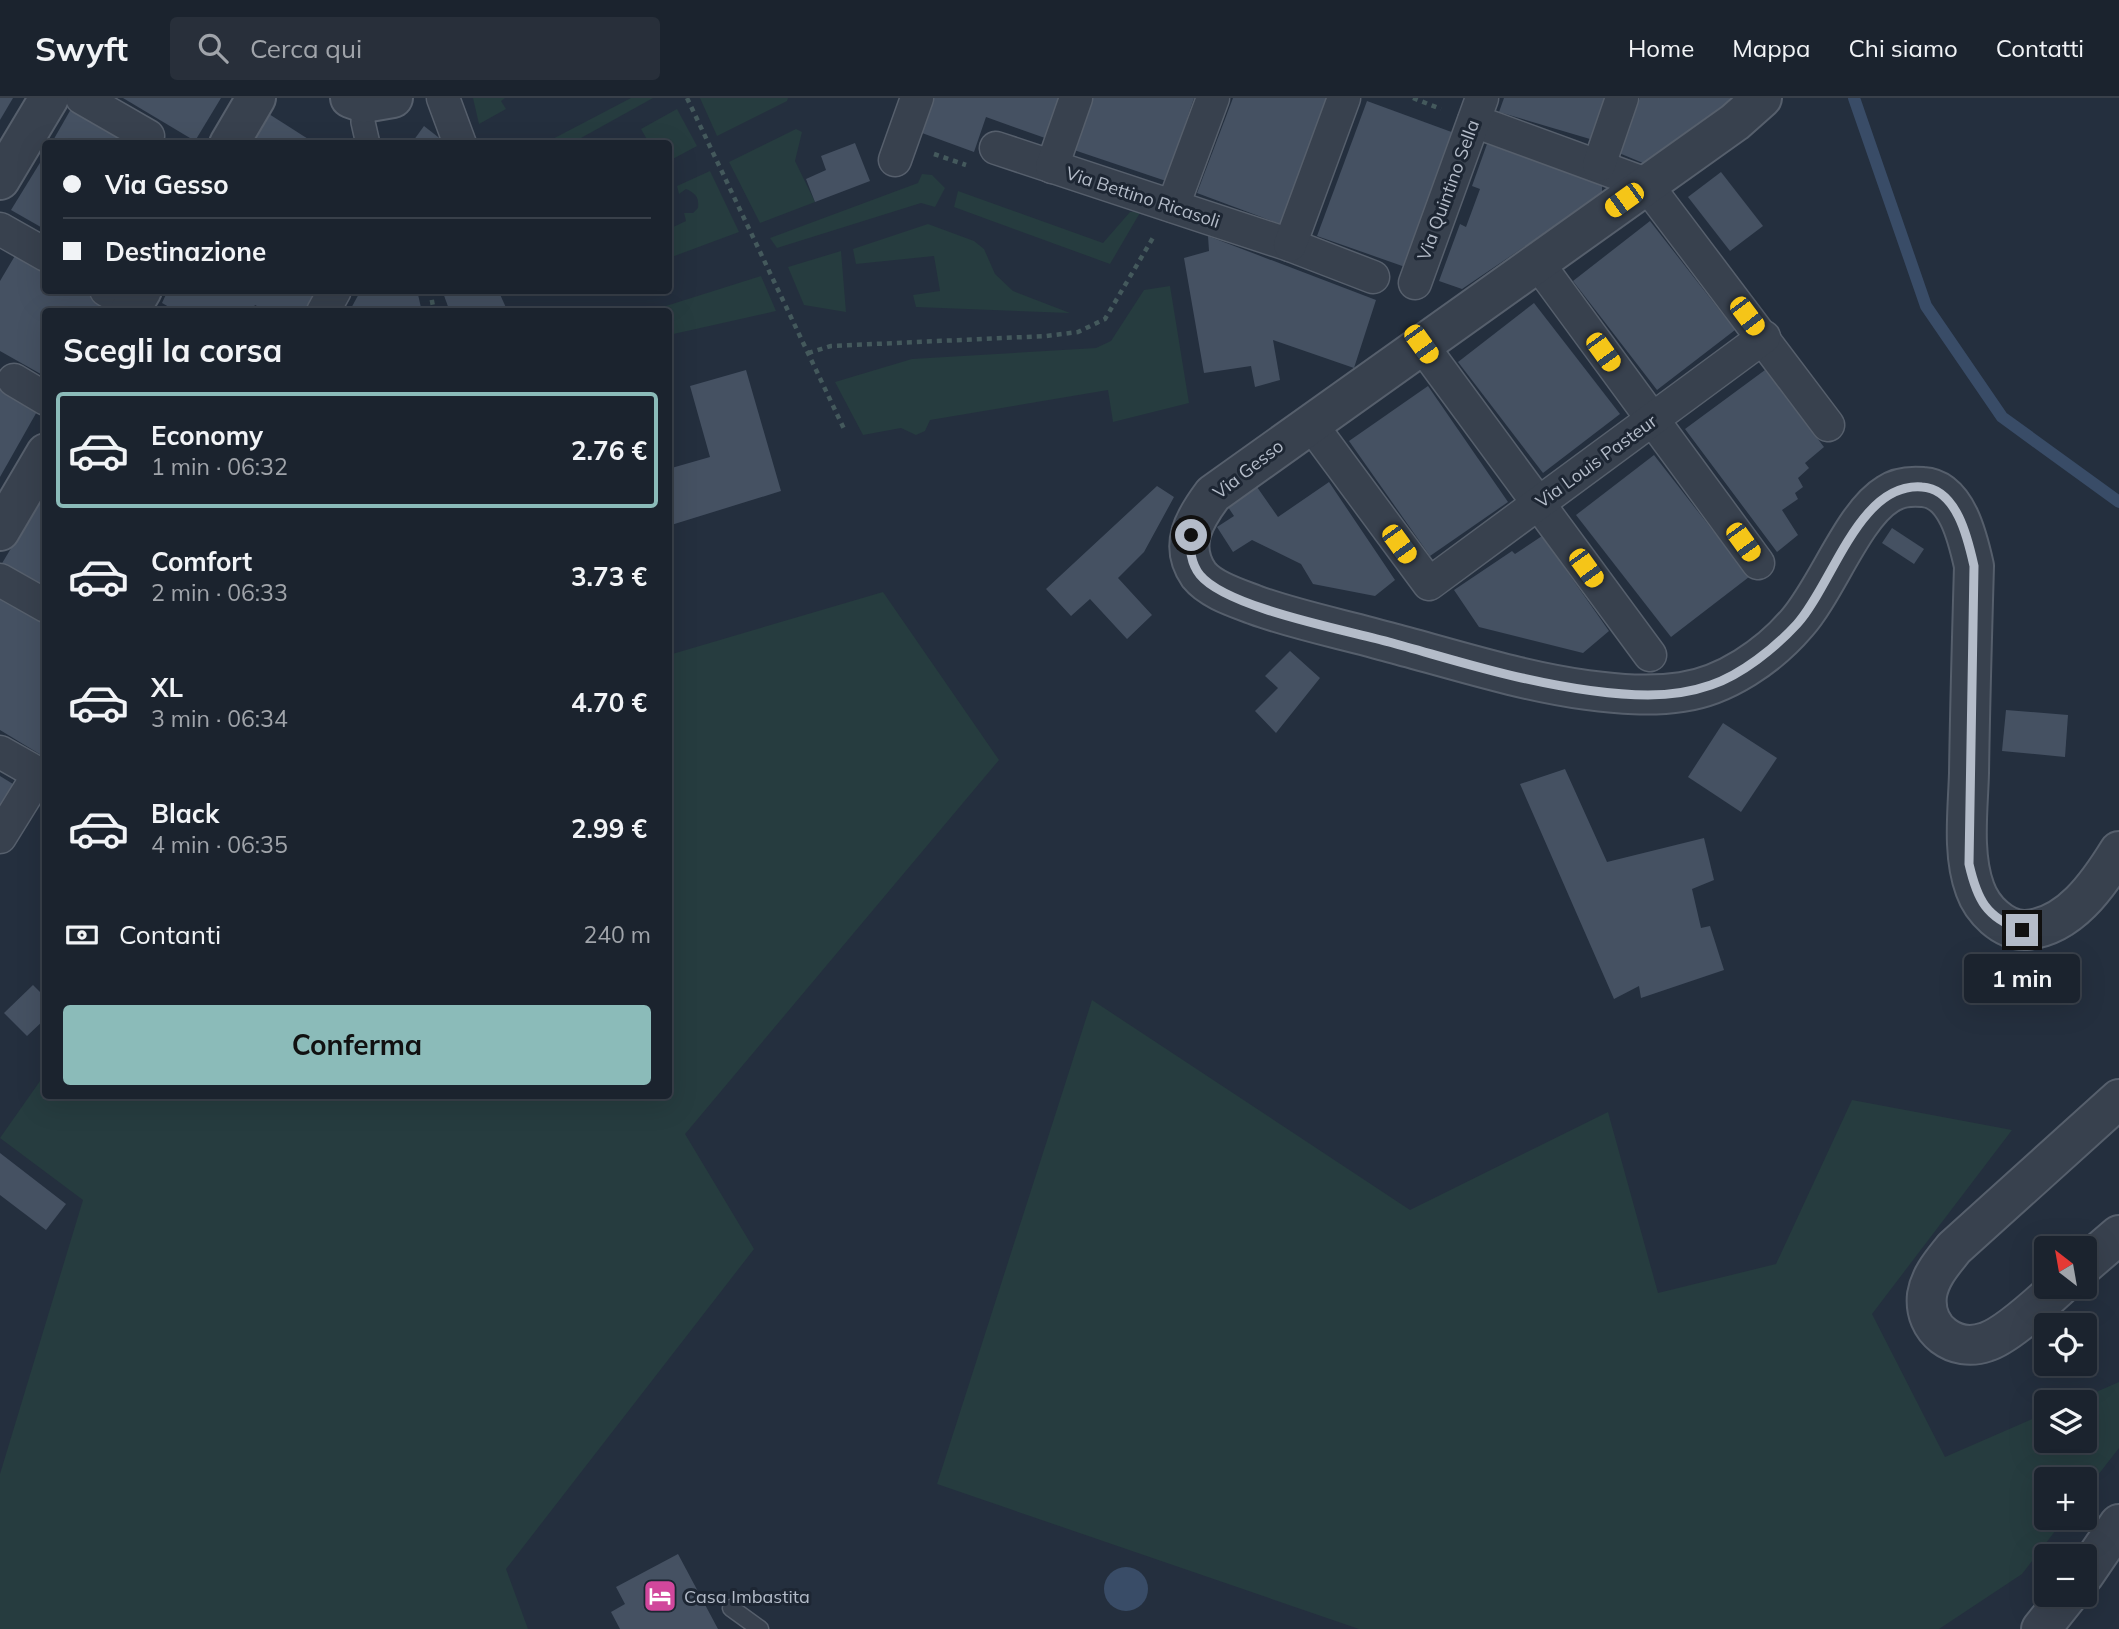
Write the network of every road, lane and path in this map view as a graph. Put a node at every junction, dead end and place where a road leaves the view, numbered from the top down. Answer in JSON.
{"nodes":[{"id":1,"x":49,"y":98,"type":"edge"},
{"id":2,"x":82,"y":98,"type":"edge"},
{"id":3,"x":256,"y":98,"type":"edge"},
{"id":4,"x":443,"y":98,"type":"edge"},
{"id":5,"x":687,"y":98,"type":"edge"},
{"id":6,"x":917,"y":98,"type":"edge"},
{"id":7,"x":1076,"y":98,"type":"edge"},
{"id":8,"x":1213,"y":98,"type":"edge"},
{"id":9,"x":1344,"y":98,"type":"edge"},
{"id":10,"x":1622,"y":98,"type":"edge"},
{"id":11,"x":1762,"y":98,"type":"edge"},
{"id":12,"x":368,"y":99,"type":"edge"},
{"id":13,"x":1478,"y":109,"type":"edge"},
{"id":14,"x":148,"y":136,"type":"dead end"},
{"id":15,"x":231,"y":140,"type":"edge"},
{"id":16,"x":367,"y":140,"type":"edge"},
{"id":17,"x":459,"y":140,"type":"edge"},
{"id":18,"x":996,"y":148,"type":"joint"},
{"id":19,"x":898,"y":151,"type":"joint"},
{"id":20,"x":1599,"y":165,"type":"junction"},
{"id":21,"x":1052,"y":167,"type":"junction"},
{"id":22,"x":0,"y":180,"type":"edge"},
{"id":23,"x":1646,"y":184,"type":"junction"},
{"id":24,"x":1173,"y":206,"type":"junction"},
{"id":25,"x":0,"y":229,"type":"edge"},
{"id":26,"x":1290,"y":245,"type":"junction"},
{"id":27,"x":42,"y":253,"type":"edge"},
{"id":28,"x":1537,"y":262,"type":"junction"},
{"id":29,"x":1373,"y":277,"type":"dead end"},
{"id":30,"x":1415,"y":283,"type":"dead end"},
{"id":31,"x":1764,"y":338,"type":"junction"},
{"id":32,"x":1421,"y":344,"type":"junction"},
{"id":33,"x":808,"y":353,"type":"junction"},
{"id":34,"x":13,"y":380,"type":"dead end"},
{"id":35,"x":42,"y":397,"type":"edge"},
{"id":36,"x":1653,"y":419,"type":"junction"},
{"id":37,"x":1310,"y":423,"type":"junction"},
{"id":38,"x":1828,"y":425,"type":"dead end"},
{"id":39,"x":845,"y":430,"type":"dead end"},
{"id":40,"x":42,"y":460,"type":"edge"},
{"id":41,"x":1538,"y":503,"type":"junction"},
{"id":42,"x":0,"y":531,"type":"edge"},
{"id":43,"x":1758,"y":563,"type":"dead end"},
{"id":44,"x":0,"y":580,"type":"edge"},
{"id":45,"x":42,"y":604,"type":"edge"},
{"id":46,"x":1650,"y":655,"type":"dead end"},
{"id":47,"x":0,"y":752,"type":"edge"},
{"id":48,"x":0,"y":837,"type":"edge"},
{"id":49,"x":2119,"y":851,"type":"edge"},
{"id":50,"x":2119,"y":1099,"type":"edge"},
{"id":51,"x":2119,"y":1235,"type":"edge"},
{"id":52,"x":2097,"y":1254,"type":"edge"},
{"id":53,"x":2044,"y":1299,"type":"edge"},
{"id":54,"x":2119,"y":1524,"type":"edge"},
{"id":55,"x":2097,"y":1556,"type":"edge"},
{"id":56,"x":2059,"y":1607,"type":"edge"},
{"id":57,"x":731,"y":1608,"type":"dead end"},
{"id":58,"x":760,"y":1629,"type":"edge"},
{"id":59,"x":2041,"y":1629,"type":"edge"}],
"edges":[{"from":1,"to":22,"type":"street"},
{"from":2,"to":14,"type":"street"},
{"from":3,"to":15,"type":"street"},
{"from":4,"to":17,"type":"street"},
{"from":5,"to":33,"type":"path"},
{"from":6,"to":19,"type":"street"},
{"from":7,"to":21,"type":"street"},
{"from":8,"to":24,"type":"street"},
{"from":9,"to":26,"type":"street"},
{"from":10,"to":20,"type":"street"},
{"from":11,"to":23,"type":"street","name":"Via Gesso"},
{"from":12,"to":16,"type":"street"},
{"from":13,"to":20,"type":"street"},
{"from":13,"to":30,"type":"street","name":"Via Quintino Sella"},
{"from":18,"to":19,"type":"path"},
{"from":18,"to":21,"type":"street","name":"Via Bettino Ricasoli"},
{"from":20,"to":23,"type":"street"},
{"from":21,"to":24,"type":"street","name":"Via Bettino Ricasoli"},
{"from":23,"to":28,"type":"street","name":"Via Gesso"},
{"from":23,"to":31,"type":"street"},
{"from":24,"to":26,"type":"street","name":"Via Bettino Ricasoli"},
{"from":24,"to":33,"type":"path"},
{"from":25,"to":27,"type":"street"},
{"from":26,"to":29,"type":"street","name":"Via Bettino Ricasoli"},
{"from":28,"to":32,"type":"street","name":"Via Gesso"},
{"from":28,"to":36,"type":"street"},
{"from":31,"to":36,"type":"street","name":"Via Louis Pasteur"},
{"from":31,"to":38,"type":"street"},
{"from":32,"to":37,"type":"street","name":"Via Gesso"},
{"from":32,"to":41,"type":"street"},
{"from":33,"to":39,"type":"path"},
{"from":34,"to":35,"type":"street"},
{"from":36,"to":41,"type":"street","name":"Via Louis Pasteur"},
{"from":36,"to":43,"type":"street"},
{"from":37,"to":41,"type":"street","name":"Via Louis Pasteur"},
{"from":37,"to":49,"type":"street","name":"Via Gesso"},
{"from":40,"to":42,"type":"street"},
{"from":41,"to":46,"type":"street"},
{"from":44,"to":45,"type":"street"},
{"from":47,"to":48,"type":"street"},
{"from":50,"to":53,"type":"street"},
{"from":51,"to":52,"type":"street"},
{"from":54,"to":55,"type":"street"},
{"from":56,"to":59,"type":"street"},
{"from":57,"to":58,"type":"lane"}]}
